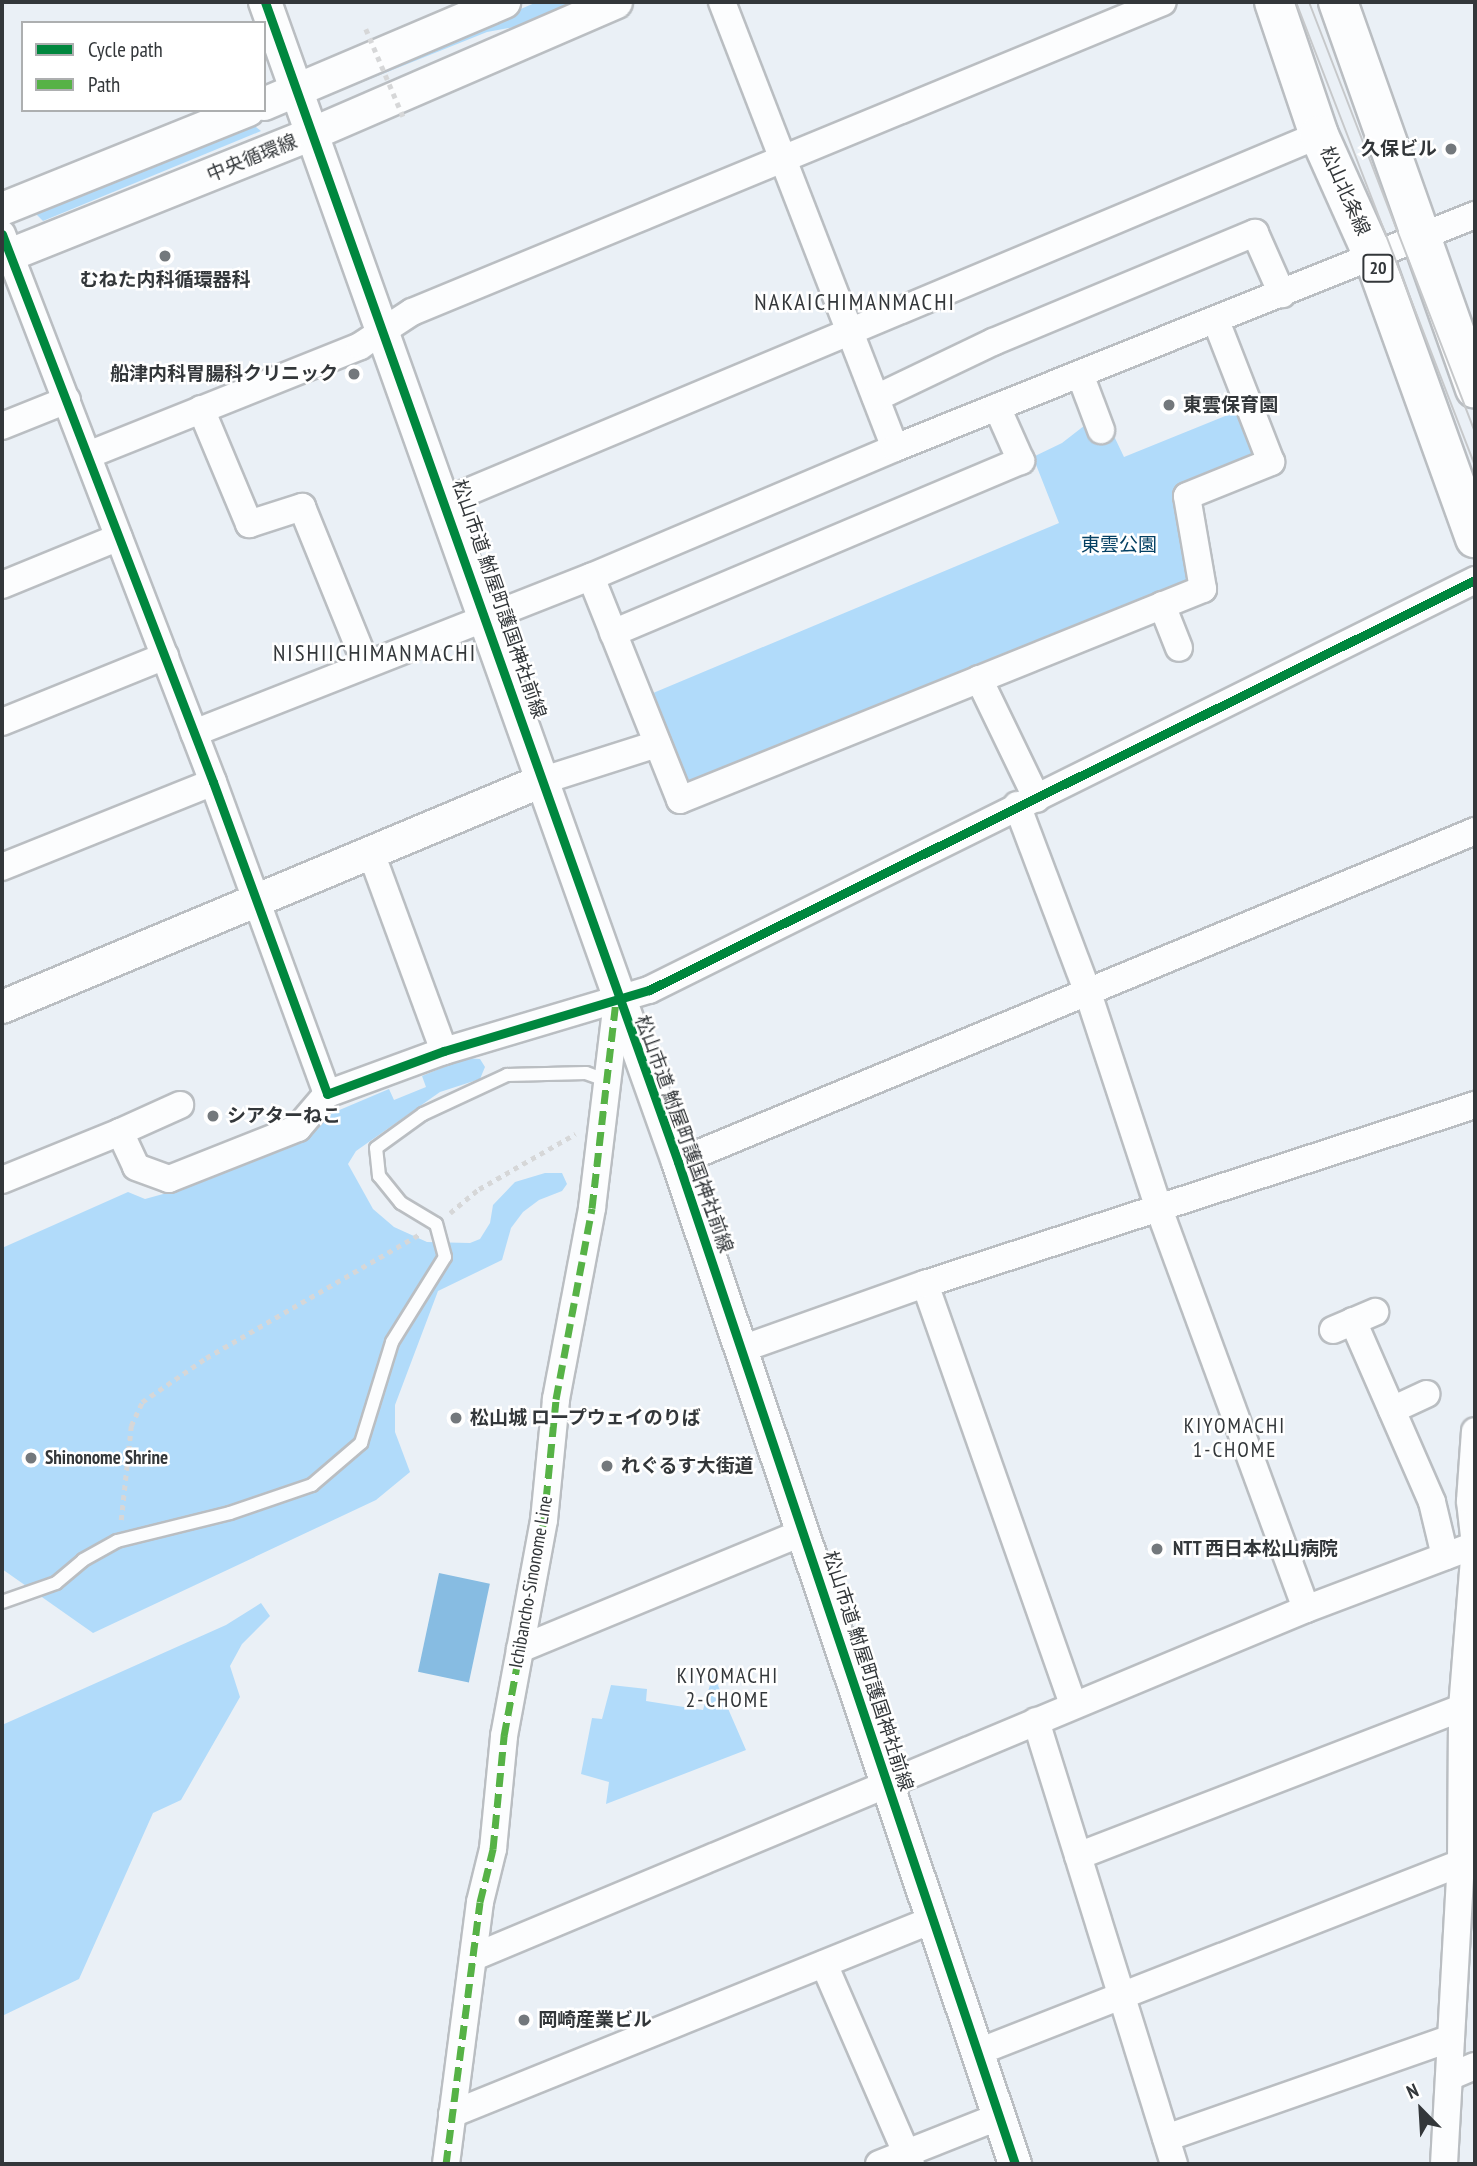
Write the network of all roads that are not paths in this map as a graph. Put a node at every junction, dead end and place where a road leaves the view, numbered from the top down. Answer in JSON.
{"nodes":[{"id":1,"x":265,"y":2,"type":"edge"},
{"id":2,"x":504,"y":2,"type":"edge"},
{"id":3,"x":616,"y":2,"type":"edge"},
{"id":4,"x":722,"y":2,"type":"edge"},
{"id":5,"x":1163,"y":2,"type":"edge"},
{"id":6,"x":1274,"y":2,"type":"edge"},
{"id":7,"x":1338,"y":2,"type":"edge"},
{"id":8,"x":298,"y":90,"type":"junction"},
{"id":9,"x":266,"y":102,"type":"edge"},
{"id":10,"x":242,"y":112,"type":"edge"},
{"id":11,"x":314,"y":134,"type":"junction"},
{"id":12,"x":1319,"y":135,"type":"junction"},
{"id":13,"x":783,"y":159,"type":"junction"},
{"id":14,"x":2,"y":209,"type":"edge"},
{"id":15,"x":1475,"y":215,"type":"edge"},
{"id":16,"x":1420,"y":236,"type":"junction"},
{"id":17,"x":5,"y":249,"type":"edge"},
{"id":18,"x":1374,"y":258,"type":"junction"},
{"id":19,"x":1282,"y":294,"type":"junction"},
{"id":20,"x":1216,"y":321,"type":"junction"},
{"id":21,"x":385,"y":331,"type":"junction"},
{"id":22,"x":851,"y":333,"type":"junction"},
{"id":23,"x":1080,"y":374,"type":"junction"},
{"id":24,"x":1475,"y":388,"type":"edge"},
{"id":25,"x":876,"y":398,"type":"junction"},
{"id":26,"x":67,"y":400,"type":"junction"},
{"id":27,"x":997,"y":407,"type":"junction"},
{"id":28,"x":201,"y":409,"type":"junction"},
{"id":29,"x":2,"y":426,"type":"edge"},
{"id":30,"x":1101,"y":429,"type":"dead end"},
{"id":31,"x":895,"y":448,"type":"junction"},
{"id":32,"x":88,"y":455,"type":"junction"},
{"id":33,"x":446,"y":501,"type":"junction"},
{"id":34,"x":119,"y":537,"type":"junction"},
{"id":35,"x":1475,"y":538,"type":"edge"},
{"id":36,"x":591,"y":577,"type":"junction"},
{"id":37,"x":1475,"y":580,"type":"edge"},
{"id":38,"x":2,"y":585,"type":"edge"},
{"id":39,"x":1162,"y":605,"type":"junction"},
{"id":40,"x":487,"y":618,"type":"junction"},
{"id":41,"x":612,"y":633,"type":"junction"},
{"id":42,"x":1179,"y":648,"type":"dead end"},
{"id":43,"x":165,"y":656,"type":"junction"},
{"id":44,"x":366,"y":665,"type":"junction"},
{"id":45,"x":979,"y":679,"type":"junction"},
{"id":46,"x":2,"y":722,"type":"edge"},
{"id":47,"x":194,"y":733,"type":"junction"},
{"id":48,"x":657,"y":744,"type":"junction"},
{"id":49,"x":544,"y":780,"type":"junction"},
{"id":50,"x":213,"y":782,"type":"junction"},
{"id":51,"x":1027,"y":802,"type":"junction"},
{"id":52,"x":1475,"y":831,"type":"edge"},
{"id":53,"x":370,"y":850,"type":"junction"},
{"id":54,"x":2,"y":867,"type":"edge"},
{"id":55,"x":255,"y":900,"type":"junction"},
{"id":56,"x":1088,"y":993,"type":"junction"},
{"id":57,"x":617,"y":1000,"type":"junction"},
{"id":58,"x":2,"y":1007,"type":"edge"},
{"id":59,"x":444,"y":1051,"type":"junction"},
{"id":60,"x":609,"y":1081,"type":"junction"},
{"id":61,"x":327,"y":1094,"type":"junction"},
{"id":62,"x":180,"y":1105,"type":"dead end"},
{"id":63,"x":1475,"y":1105,"type":"edge"},
{"id":64,"x":120,"y":1132,"type":"junction"},
{"id":65,"x":678,"y":1162,"type":"junction"},
{"id":66,"x":2,"y":1180,"type":"edge"},
{"id":67,"x":1159,"y":1209,"type":"junction"},
{"id":68,"x":925,"y":1284,"type":"junction"},
{"id":69,"x":1354,"y":1321,"type":"dead end"},
{"id":70,"x":742,"y":1349,"type":"junction"},
{"id":71,"x":1427,"y":1394,"type":"dead end"},
{"id":72,"x":1392,"y":1410,"type":"junction"},
{"id":73,"x":1475,"y":1431,"type":"edge"},
{"id":74,"x":804,"y":1532,"type":"junction"},
{"id":75,"x":1475,"y":1545,"type":"edge"},
{"id":76,"x":1444,"y":1556,"type":"junction"},
{"id":77,"x":2,"y":1602,"type":"edge"},
{"id":78,"x":1306,"y":1609,"type":"junction"},
{"id":79,"x":520,"y":1649,"type":"junction"},
{"id":80,"x":1073,"y":1705,"type":"junction"},
{"id":81,"x":1462,"y":1708,"type":"junction"},
{"id":82,"x":1035,"y":1721,"type":"junction"},
{"id":83,"x":887,"y":1785,"type":"junction"},
{"id":84,"x":1077,"y":1856,"type":"junction"},
{"id":85,"x":1461,"y":1863,"type":"junction"},
{"id":86,"x":932,"y":1920,"type":"junction"},
{"id":87,"x":474,"y":1957,"type":"junction"},
{"id":88,"x":824,"y":1964,"type":"junction"},
{"id":89,"x":1123,"y":1999,"type":"junction"},
{"id":90,"x":1451,"y":2038,"type":"junction"},
{"id":91,"x":978,"y":2052,"type":"junction"},
{"id":92,"x":1475,"y":2066,"type":"edge"},
{"id":93,"x":1449,"y":2077,"type":"junction"},
{"id":94,"x":452,"y":2114,"type":"junction"},
{"id":95,"x":1000,"y":2116,"type":"junction"},
{"id":96,"x":1166,"y":2138,"type":"junction"},
{"id":97,"x":909,"y":2159,"type":"edge"},
{"id":98,"x":446,"y":2164,"type":"edge"},
{"id":99,"x":879,"y":2164,"type":"edge"},
{"id":100,"x":1015,"y":2164,"type":"edge"},
{"id":101,"x":1174,"y":2164,"type":"edge"},
{"id":102,"x":1444,"y":2164,"type":"edge"}],
"edges":[{"from":1,"to":8,"type":"street","name":"松山市道 鮒屋町護国神社前線"},
{"from":2,"to":8,"type":"street"},
{"from":3,"to":11,"type":"street","name":"中央循環線"},
{"from":4,"to":13,"type":"street"},
{"from":5,"to":13,"type":"street"},
{"from":6,"to":12,"type":"main road","name":"松山北条線","number":"20"},
{"from":7,"to":16,"type":"main road"},
{"from":8,"to":9,"type":"street"},
{"from":8,"to":11,"type":"street","name":"松山市道 鮒屋町護国神社前線"},
{"from":10,"to":14,"type":"street"},
{"from":11,"to":17,"type":"street","name":"中央循環線"},
{"from":11,"to":21,"type":"street","name":"松山市道 鮒屋町護国神社前線"},
{"from":12,"to":18,"type":"main road","name":"松山北条線","number":"20"},
{"from":12,"to":22,"type":"street"},
{"from":13,"to":21,"type":"street"},
{"from":13,"to":22,"type":"street"},
{"from":15,"to":16,"type":"street"},
{"from":16,"to":18,"type":"street"},
{"from":16,"to":24,"type":"main road"},
{"from":17,"to":26,"type":"street"},
{"from":18,"to":19,"type":"street"},
{"from":18,"to":35,"type":"main road","name":"松山北条線","number":"20"},
{"from":19,"to":20,"type":"street"},
{"from":19,"to":25,"type":"street"},
{"from":20,"to":23,"type":"street"},
{"from":20,"to":39,"type":"street"},
{"from":21,"to":28,"type":"street"},
{"from":21,"to":33,"type":"street","name":"松山市道 鮒屋町護国神社前線"},
{"from":22,"to":25,"type":"street"},
{"from":22,"to":33,"type":"street"},
{"from":23,"to":27,"type":"street"},
{"from":23,"to":30,"type":"street"},
{"from":25,"to":31,"type":"street"},
{"from":26,"to":29,"type":"street"},
{"from":26,"to":32,"type":"street"},
{"from":27,"to":31,"type":"street"},
{"from":27,"to":41,"type":"street"},
{"from":28,"to":32,"type":"street"},
{"from":28,"to":44,"type":"street"},
{"from":31,"to":36,"type":"street"},
{"from":32,"to":34,"type":"street"},
{"from":33,"to":40,"type":"street","name":"松山市道 鮒屋町護国神社前線"},
{"from":34,"to":38,"type":"street"},
{"from":34,"to":43,"type":"street"},
{"from":36,"to":40,"type":"street"},
{"from":36,"to":41,"type":"street"},
{"from":37,"to":51,"type":"street"},
{"from":39,"to":42,"type":"street"},
{"from":39,"to":45,"type":"street"},
{"from":40,"to":44,"type":"street"},
{"from":40,"to":49,"type":"street","name":"松山市道 鮒屋町護国神社前線"},
{"from":41,"to":48,"type":"street"},
{"from":43,"to":46,"type":"street"},
{"from":43,"to":47,"type":"street"},
{"from":44,"to":47,"type":"street"},
{"from":45,"to":48,"type":"street"},
{"from":45,"to":51,"type":"street"},
{"from":47,"to":50,"type":"street"},
{"from":48,"to":49,"type":"street"},
{"from":49,"to":53,"type":"street"},
{"from":49,"to":57,"type":"street","name":"松山市道 鮒屋町護国神社前線"},
{"from":50,"to":54,"type":"street"},
{"from":50,"to":55,"type":"street"},
{"from":51,"to":56,"type":"street"},
{"from":51,"to":57,"type":"street"},
{"from":52,"to":56,"type":"street"},
{"from":53,"to":55,"type":"street"},
{"from":53,"to":59,"type":"street"},
{"from":55,"to":58,"type":"street"},
{"from":55,"to":61,"type":"street"},
{"from":56,"to":65,"type":"street"},
{"from":56,"to":67,"type":"street"},
{"from":57,"to":59,"type":"street"},
{"from":57,"to":60,"type":"street","name":"Ichibancho-Sinonome Line"},
{"from":57,"to":65,"type":"street","name":"松山市道 鮒屋町護国神社前線"},
{"from":59,"to":61,"type":"street"},
{"from":60,"to":77,"type":"lane"},
{"from":60,"to":79,"type":"street","name":"Ichibancho-Sinonome Line"},
{"from":61,"to":64,"type":"street"},
{"from":62,"to":64,"type":"street"},
{"from":63,"to":67,"type":"street"},
{"from":64,"to":66,"type":"street"},
{"from":65,"to":70,"type":"street","name":"松山市道 鮒屋町護国神社前線"},
{"from":67,"to":68,"type":"street"},
{"from":67,"to":78,"type":"street"},
{"from":68,"to":70,"type":"street"},
{"from":68,"to":80,"type":"street"},
{"from":69,"to":72,"type":"street"},
{"from":70,"to":74,"type":"street","name":"松山市道 鮒屋町護国神社前線"},
{"from":71,"to":72,"type":"street"},
{"from":72,"to":76,"type":"street"},
{"from":73,"to":75,"type":"street"},
{"from":74,"to":79,"type":"street"},
{"from":74,"to":83,"type":"street","name":"松山市道 鮒屋町護国神社前線"},
{"from":75,"to":76,"type":"street"},
{"from":75,"to":81,"type":"street"},
{"from":76,"to":78,"type":"street"},
{"from":78,"to":80,"type":"street"},
{"from":79,"to":87,"type":"street","name":"Ichibancho-Sinonome Line"},
{"from":80,"to":82,"type":"street"},
{"from":81,"to":84,"type":"street"},
{"from":81,"to":85,"type":"street"},
{"from":82,"to":83,"type":"street"},
{"from":82,"to":84,"type":"street"},
{"from":83,"to":86,"type":"street","name":"松山市道 鮒屋町護国神社前線"},
{"from":83,"to":87,"type":"street"},
{"from":84,"to":89,"type":"street"},
{"from":85,"to":89,"type":"street"},
{"from":85,"to":90,"type":"street"},
{"from":86,"to":88,"type":"street"},
{"from":86,"to":91,"type":"street","name":"松山市道 鮒屋町護国神社前線"},
{"from":87,"to":94,"type":"street","name":"Ichibancho-Sinonome Line"},
{"from":88,"to":94,"type":"street"},
{"from":88,"to":97,"type":"street"},
{"from":89,"to":91,"type":"street"},
{"from":89,"to":96,"type":"street"},
{"from":90,"to":93,"type":"street"},
{"from":90,"to":96,"type":"street"},
{"from":91,"to":95,"type":"street","name":"松山市道 鮒屋町護国神社前線"},
{"from":92,"to":93,"type":"street"},
{"from":93,"to":102,"type":"street"},
{"from":94,"to":98,"type":"street","name":"Ichibancho-Sinonome Line"},
{"from":95,"to":97,"type":"street"},
{"from":95,"to":100,"type":"street","name":"松山市道 鮒屋町護国神社前線"},
{"from":96,"to":101,"type":"street"},
{"from":97,"to":99,"type":"street"}]}
